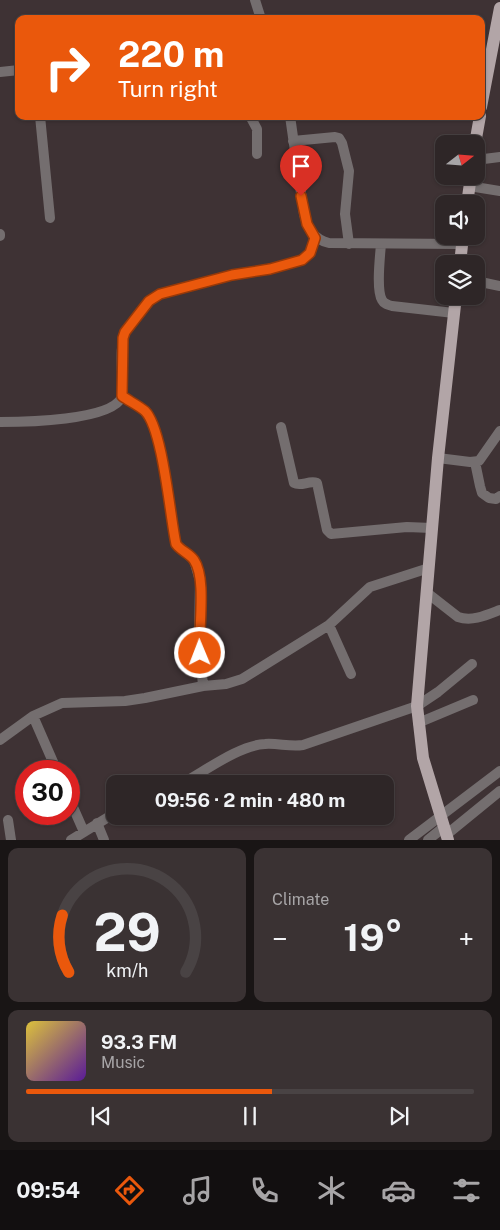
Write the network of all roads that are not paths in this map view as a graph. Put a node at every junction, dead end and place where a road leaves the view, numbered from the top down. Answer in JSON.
{"nodes":[{"id":1,"x":254,"y":0,"type":"edge"},
{"id":2,"x":500,"y":8,"type":"edge"},
{"id":3,"x":260,"y":15,"type":"edge"},
{"id":4,"x":490,"y":59,"type":"edge"},
{"id":5,"x":15,"y":70,"type":"edge"},
{"id":6,"x":0,"y":72,"type":"edge"},
{"id":7,"x":485,"y":86,"type":"edge"},
{"id":8,"x":40,"y":120,"type":"edge"},
{"id":9,"x":252,"y":120,"type":"edge"},
{"id":10,"x":290,"y":120,"type":"edge"},
{"id":11,"x":479,"y":120,"type":"edge"},
{"id":12,"x":477,"y":135,"type":"edge"},
{"id":13,"x":293,"y":141,"type":"junction"},
{"id":14,"x":257,"y":154,"type":"dead end"},
{"id":15,"x":500,"y":156,"type":"edge"},
{"id":16,"x":485,"y":158,"type":"edge"},
{"id":17,"x":482,"y":185,"type":"edge"},
{"id":18,"x":500,"y":191,"type":"edge"},
{"id":19,"x":50,"y":218,"type":"dead end"},
{"id":20,"x":315,"y":238,"type":"junction"},
{"id":21,"x":435,"y":241,"type":"edge"},
{"id":22,"x":349,"y":244,"type":"junction"},
{"id":23,"x":381,"y":244,"type":"junction"},
{"id":24,"x":485,"y":283,"type":"edge"},
{"id":25,"x":500,"y":286,"type":"edge"},
{"id":26,"x":455,"y":305,"type":"edge"},
{"id":27,"x":454,"y":312,"type":"junction"},
{"id":28,"x":122,"y":396,"type":"junction"},
{"id":29,"x":0,"y":422,"type":"edge"},
{"id":30,"x":281,"y":427,"type":"dead end"},
{"id":31,"x":500,"y":431,"type":"edge"},
{"id":32,"x":438,"y":458,"type":"junction"},
{"id":33,"x":475,"y":462,"type":"junction"},
{"id":34,"x":500,"y":496,"type":"edge"},
{"id":35,"x":432,"y":528,"type":"junction"},
{"id":36,"x":429,"y":568,"type":"junction"},
{"id":37,"x":426,"y":592,"type":"junction"},
{"id":38,"x":500,"y":610,"type":"edge"},
{"id":39,"x":329,"y":625,"type":"junction"},
{"id":40,"x":472,"y":664,"type":"dead end"},
{"id":41,"x":351,"y":674,"type":"dead end"},
{"id":42,"x":203,"y":686,"type":"junction"},
{"id":43,"x":473,"y":700,"type":"dead end"},
{"id":44,"x":417,"y":706,"type":"junction"},
{"id":45,"x":33,"y":716,"type":"junction"},
{"id":46,"x":418,"y":723,"type":"junction"},
{"id":47,"x":0,"y":740,"type":"edge"},
{"id":48,"x":52,"y":760,"type":"edge"},
{"id":49,"x":500,"y":772,"type":"edge"},
{"id":50,"x":197,"y":775,"type":"edge"},
{"id":51,"x":500,"y":791,"type":"edge"},
{"id":52,"x":106,"y":818,"type":"edge"},
{"id":53,"x":8,"y":820,"type":"dead end"},
{"id":54,"x":80,"y":823,"type":"edge"},
{"id":55,"x":96,"y":823,"type":"junction"},
{"id":56,"x":445,"y":830,"type":"edge"},
{"id":57,"x":84,"y":832,"type":"junction"},
{"id":58,"x":11,"y":840,"type":"edge"},
{"id":59,"x":71,"y":840,"type":"edge"},
{"id":60,"x":104,"y":840,"type":"edge"},
{"id":61,"x":409,"y":840,"type":"edge"},
{"id":62,"x":428,"y":840,"type":"edge"}],
"edges":[{"from":1,"to":3,"type":"street"},
{"from":2,"to":4,"type":"main road"},
{"from":4,"to":7,"type":"main road"},
{"from":5,"to":6,"type":"street"},
{"from":8,"to":19,"type":"street"},
{"from":9,"to":14,"type":"street"},
{"from":10,"to":13,"type":"street"},
{"from":11,"to":12,"type":"main road"},
{"from":13,"to":20,"type":"street"},
{"from":13,"to":22,"type":"street"},
{"from":15,"to":16,"type":"street"},
{"from":17,"to":18,"type":"street"},
{"from":20,"to":22,"type":"street"},
{"from":20,"to":28,"type":"street"},
{"from":21,"to":23,"type":"street"},
{"from":22,"to":23,"type":"street"},
{"from":23,"to":27,"type":"street"},
{"from":24,"to":25,"type":"street"},
{"from":26,"to":27,"type":"main road"},
{"from":27,"to":32,"type":"main road"},
{"from":28,"to":29,"type":"street"},
{"from":28,"to":42,"type":"street"},
{"from":30,"to":35,"type":"street"},
{"from":31,"to":33,"type":"street"},
{"from":32,"to":33,"type":"street"},
{"from":32,"to":35,"type":"main road"},
{"from":33,"to":34,"type":"street"},
{"from":35,"to":36,"type":"main road"},
{"from":36,"to":37,"type":"main road"},
{"from":36,"to":39,"type":"street"},
{"from":37,"to":38,"type":"street"},
{"from":37,"to":44,"type":"main road"},
{"from":39,"to":41,"type":"street"},
{"from":39,"to":42,"type":"street"},
{"from":40,"to":44,"type":"street"},
{"from":42,"to":45,"type":"street"},
{"from":43,"to":46,"type":"street"},
{"from":44,"to":46,"type":"main road"},
{"from":44,"to":50,"type":"street"},
{"from":45,"to":47,"type":"street"},
{"from":45,"to":48,"type":"street"},
{"from":46,"to":56,"type":"main road"},
{"from":49,"to":56,"type":"street"},
{"from":51,"to":56,"type":"street"},
{"from":52,"to":55,"type":"street"},
{"from":53,"to":58,"type":"street"},
{"from":54,"to":57,"type":"street"},
{"from":55,"to":57,"type":"street"},
{"from":55,"to":60,"type":"street"},
{"from":56,"to":61,"type":"street"},
{"from":56,"to":62,"type":"street"},
{"from":57,"to":59,"type":"street"}]}
